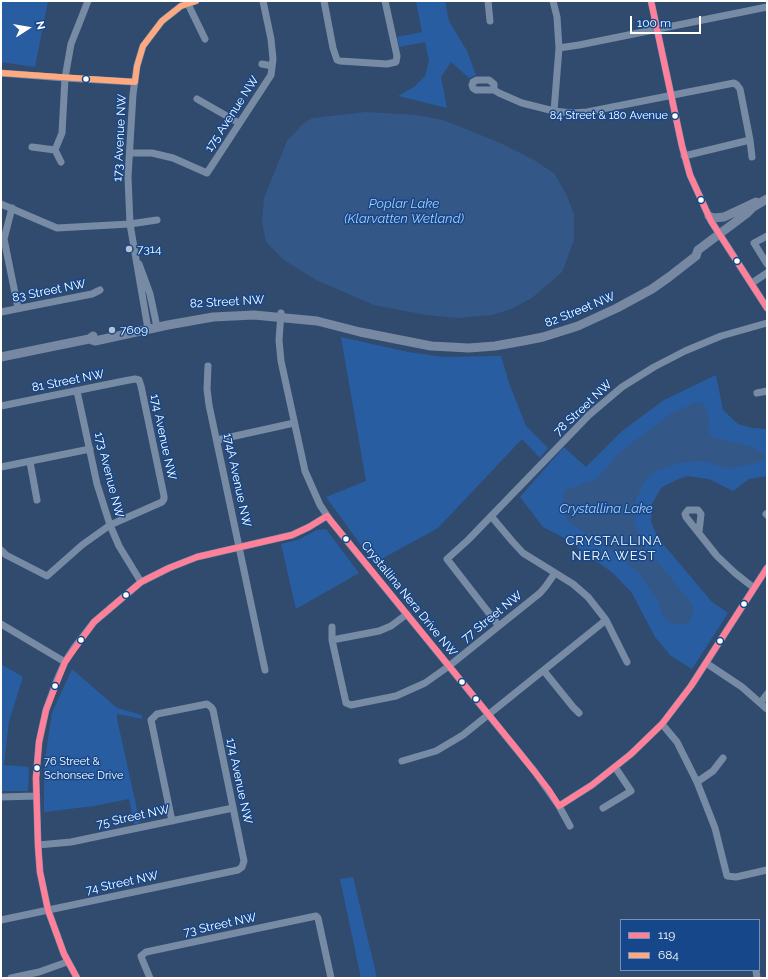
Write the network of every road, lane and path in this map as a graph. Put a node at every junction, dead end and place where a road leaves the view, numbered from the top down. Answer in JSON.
{"nodes":[{"id":1,"x":88,"y":1,"type":"edge"},
{"id":2,"x":196,"y":1,"type":"edge"},
{"id":3,"x":262,"y":1,"type":"edge"},
{"id":4,"x":324,"y":1,"type":"edge"},
{"id":5,"x":385,"y":1,"type":"edge"},
{"id":6,"x":488,"y":1,"type":"edge"},
{"id":7,"x":553,"y":1,"type":"edge"},
{"id":8,"x":651,"y":1,"type":"edge"},
{"id":9,"x":188,"y":4,"type":"junction"},
{"id":10,"x":767,"y":7,"type":"edge"},
{"id":11,"x":490,"y":21,"type":"dead end"},
{"id":12,"x":657,"y":29,"type":"junction"},
{"id":13,"x":205,"y":39,"type":"dead end"},
{"id":14,"x":559,"y":48,"type":"junction"},
{"id":15,"x":262,"y":64,"type":"dead end"},
{"id":16,"x":272,"y":66,"type":"junction"},
{"id":17,"x":1,"y":73,"type":"edge"},
{"id":18,"x":66,"y":78,"type":"junction"},
{"id":19,"x":135,"y":82,"type":"junction"},
{"id":20,"x":494,"y":90,"type":"dead end"},
{"id":21,"x":671,"y":95,"type":"junction"},
{"id":22,"x":197,"y":99,"type":"dead end"},
{"id":23,"x":554,"y":111,"type":"junction"},
{"id":24,"x":239,"y":123,"type":"junction"},
{"id":25,"x":750,"y":140,"type":"junction"},
{"id":26,"x":32,"y":147,"type":"dead end"},
{"id":27,"x":55,"y":150,"type":"junction"},
{"id":28,"x":130,"y":153,"type":"junction"},
{"id":29,"x":684,"y":156,"type":"junction"},
{"id":30,"x":752,"y":157,"type":"dead end"},
{"id":31,"x":61,"y":162,"type":"dead end"},
{"id":32,"x":767,"y":199,"type":"edge"},
{"id":33,"x":1,"y":204,"type":"edge"},
{"id":34,"x":767,"y":204,"type":"edge"},
{"id":35,"x":12,"y":208,"type":"junction"},
{"id":36,"x":746,"y":214,"type":"junction"},
{"id":37,"x":708,"y":216,"type":"junction"},
{"id":38,"x":157,"y":220,"type":"dead end"},
{"id":39,"x":130,"y":224,"type":"junction"},
{"id":40,"x":719,"y":234,"type":"junction"},
{"id":41,"x":767,"y":236,"type":"edge"},
{"id":42,"x":767,"y":264,"type":"edge"},
{"id":43,"x":767,"y":273,"type":"edge"},
{"id":44,"x":752,"y":283,"type":"junction"},
{"id":45,"x":100,"y":290,"type":"dead end"},
{"id":46,"x":18,"y":308,"type":"junction"},
{"id":47,"x":767,"y":308,"type":"edge"},
{"id":48,"x":1,"y":312,"type":"edge"},
{"id":49,"x":281,"y":315,"type":"junction"},
{"id":50,"x":767,"y":324,"type":"edge"},
{"id":51,"x":152,"y":326,"type":"junction"},
{"id":52,"x":1,"y":357,"type":"edge"},
{"id":53,"x":208,"y":366,"type":"dead end"},
{"id":54,"x":139,"y":380,"type":"joint"},
{"id":55,"x":77,"y":391,"type":"junction"},
{"id":56,"x":767,"y":391,"type":"edge"},
{"id":57,"x":757,"y":393,"type":"dead end"},
{"id":58,"x":1,"y":406,"type":"edge"},
{"id":59,"x":294,"y":423,"type":"junction"},
{"id":60,"x":216,"y":440,"type":"junction"},
{"id":61,"x":90,"y":449,"type":"junction"},
{"id":62,"x":30,"y":462,"type":"junction"},
{"id":63,"x":1,"y":467,"type":"edge"},
{"id":64,"x":38,"y":500,"type":"dead end"},
{"id":65,"x":327,"y":516,"type":"junction"},
{"id":66,"x":491,"y":516,"type":"junction"},
{"id":67,"x":110,"y":525,"type":"junction"},
{"id":68,"x":699,"y":532,"type":"dead end"},
{"id":69,"x":240,"y":547,"type":"junction"},
{"id":70,"x":1,"y":550,"type":"edge"},
{"id":71,"x":767,"y":568,"type":"edge"},
{"id":72,"x":555,"y":573,"type":"junction"},
{"id":73,"x":141,"y":582,"type":"junction"},
{"id":74,"x":754,"y":588,"type":"junction"},
{"id":75,"x":407,"y":614,"type":"junction"},
{"id":76,"x":606,"y":620,"type":"junction"},
{"id":77,"x":1,"y":624,"type":"edge"},
{"id":78,"x":499,"y":626,"type":"junction"},
{"id":79,"x":332,"y":627,"type":"dead end"},
{"id":80,"x":332,"y":640,"type":"junction"},
{"id":81,"x":65,"y":662,"type":"junction"},
{"id":82,"x":627,"y":662,"type":"dead end"},
{"id":83,"x":706,"y":663,"type":"junction"},
{"id":84,"x":449,"y":666,"type":"junction"},
{"id":85,"x":265,"y":670,"type":"dead end"},
{"id":86,"x":544,"y":671,"type":"junction"},
{"id":87,"x":767,"y":694,"type":"edge"},
{"id":88,"x":761,"y":702,"type":"junction"},
{"id":89,"x":767,"y":709,"type":"edge"},
{"id":90,"x":580,"y":712,"type":"dead end"},
{"id":91,"x":489,"y":715,"type":"junction"},
{"id":92,"x":662,"y":724,"type":"junction"},
{"id":93,"x":723,"y":758,"type":"dead end"},
{"id":94,"x":402,"y":761,"type":"dead end"},
{"id":95,"x":615,"y":767,"type":"junction"},
{"id":96,"x":697,"y":782,"type":"junction"},
{"id":97,"x":36,"y":796,"type":"junction"},
{"id":98,"x":1,"y":797,"type":"edge"},
{"id":99,"x":559,"y":806,"type":"junction"},
{"id":100,"x":233,"y":808,"type":"junction"},
{"id":101,"x":603,"y":808,"type":"dead end"},
{"id":102,"x":172,"y":821,"type":"junction"},
{"id":103,"x":570,"y":826,"type":"dead end"},
{"id":104,"x":38,"y":845,"type":"junction"},
{"id":105,"x":244,"y":864,"type":"joint"},
{"id":106,"x":767,"y":870,"type":"edge"},
{"id":107,"x":48,"y":910,"type":"junction"},
{"id":108,"x":1,"y":920,"type":"edge"},
{"id":109,"x":67,"y":962,"type":"junction"},
{"id":110,"x":11,"y":978,"type":"edge"},
{"id":111,"x":77,"y":978,"type":"edge"},
{"id":112,"x":150,"y":978,"type":"edge"},
{"id":113,"x":331,"y":978,"type":"edge"}],
"edges":[{"from":1,"to":18,"type":"street"},
{"from":2,"to":9,"type":"street","name":"173 Avenue NW"},
{"from":3,"to":16,"type":"street","name":"175 Avenue NW"},
{"from":4,"to":5,"type":"street"},
{"from":6,"to":11,"type":"street"},
{"from":7,"to":14,"type":"street"},
{"from":8,"to":12,"type":"street"},
{"from":9,"to":13,"type":"street"},
{"from":9,"to":19,"type":"street","name":"173 Avenue NW"},
{"from":10,"to":12,"type":"street"},
{"from":12,"to":14,"type":"street"},
{"from":12,"to":21,"type":"street"},
{"from":14,"to":23,"type":"street"},
{"from":15,"to":16,"type":"street","name":"175 Avenue NW"},
{"from":16,"to":24,"type":"street","name":"175 Avenue NW"},
{"from":17,"to":18,"type":"street"},
{"from":18,"to":19,"type":"street"},
{"from":18,"to":27,"type":"street"},
{"from":19,"to":28,"type":"street","name":"173 Avenue NW"},
{"from":20,"to":23,"type":"street"},
{"from":21,"to":23,"type":"street"},
{"from":21,"to":25,"type":"street"},
{"from":21,"to":29,"type":"street"},
{"from":22,"to":24,"type":"street"},
{"from":24,"to":28,"type":"street","name":"175 Avenue NW"},
{"from":25,"to":29,"type":"street"},
{"from":25,"to":30,"type":"street"},
{"from":26,"to":27,"type":"street"},
{"from":27,"to":31,"type":"street"},
{"from":28,"to":39,"type":"street","name":"173 Avenue NW"},
{"from":29,"to":37,"type":"street"},
{"from":32,"to":36,"type":"main road","name":"82 Street NW"},
{"from":32,"to":37,"type":"main road"},
{"from":33,"to":35,"type":"street"},
{"from":34,"to":36,"type":"main road","name":"82 Street NW"},
{"from":35,"to":39,"type":"street"},
{"from":35,"to":46,"type":"street"},
{"from":36,"to":40,"type":"main road","name":"82 Street NW"},
{"from":37,"to":40,"type":"street"},
{"from":38,"to":39,"type":"street"},
{"from":39,"to":51,"type":"street","name":"173 Avenue NW"},
{"from":40,"to":44,"type":"street"},
{"from":40,"to":49,"type":"main road","name":"82 Street NW"},
{"from":41,"to":42,"type":"street"},
{"from":43,"to":44,"type":"street"},
{"from":44,"to":47,"type":"street"},
{"from":45,"to":46,"type":"street","name":"83 Street NW"},
{"from":46,"to":48,"type":"street","name":"83 Street NW"},
{"from":49,"to":51,"type":"main road","name":"82 Street NW"},
{"from":49,"to":59,"type":"street","name":"Crystallina Nera Drive NW"},
{"from":50,"to":66,"type":"street","name":"78 Street NW"},
{"from":51,"to":52,"type":"main road","name":"82 Street NW"},
{"from":53,"to":60,"type":"street","name":"174A Avenue NW"},
{"from":54,"to":55,"type":"street","name":"81 Street NW"},
{"from":54,"to":67,"type":"street","name":"174 Avenue NW"},
{"from":55,"to":58,"type":"street","name":"81 Street NW"},
{"from":55,"to":61,"type":"street","name":"173 Avenue NW"},
{"from":56,"to":57,"type":"street"},
{"from":59,"to":60,"type":"street"},
{"from":59,"to":65,"type":"street","name":"Crystallina Nera Drive NW"},
{"from":60,"to":69,"type":"street","name":"174A Avenue NW"},
{"from":61,"to":62,"type":"street"},
{"from":61,"to":67,"type":"street","name":"173 Avenue NW"},
{"from":62,"to":63,"type":"street"},
{"from":62,"to":64,"type":"street"},
{"from":65,"to":69,"type":"street"},
{"from":65,"to":75,"type":"street","name":"Crystallina Nera Drive NW"},
{"from":66,"to":72,"type":"street"},
{"from":66,"to":78,"type":"street","name":"78 Street NW"},
{"from":67,"to":70,"type":"street"},
{"from":67,"to":73,"type":"street","name":"173 Avenue NW"},
{"from":68,"to":74,"type":"street"},
{"from":69,"to":73,"type":"street"},
{"from":69,"to":85,"type":"street","name":"174A Avenue NW"},
{"from":71,"to":74,"type":"street"},
{"from":72,"to":76,"type":"street"},
{"from":72,"to":78,"type":"street","name":"77 Street NW"},
{"from":73,"to":81,"type":"street"},
{"from":74,"to":83,"type":"street"},
{"from":75,"to":80,"type":"street"},
{"from":75,"to":84,"type":"street","name":"Crystallina Nera Drive NW"},
{"from":76,"to":82,"type":"street"},
{"from":76,"to":86,"type":"street"},
{"from":77,"to":81,"type":"street"},
{"from":78,"to":84,"type":"street","name":"77 Street NW"},
{"from":79,"to":80,"type":"street"},
{"from":80,"to":84,"type":"street","name":"77 Street NW"},
{"from":81,"to":97,"type":"street"},
{"from":83,"to":88,"type":"street"},
{"from":83,"to":92,"type":"street"},
{"from":84,"to":91,"type":"street","name":"Crystallina Nera Drive NW"},
{"from":86,"to":90,"type":"street"},
{"from":86,"to":91,"type":"street"},
{"from":87,"to":88,"type":"street"},
{"from":88,"to":89,"type":"street"},
{"from":91,"to":94,"type":"street"},
{"from":91,"to":99,"type":"street","name":"Crystallina Nera Drive NW"},
{"from":92,"to":95,"type":"street"},
{"from":92,"to":96,"type":"street"},
{"from":93,"to":96,"type":"street"},
{"from":95,"to":99,"type":"street"},
{"from":95,"to":101,"type":"street"},
{"from":96,"to":106,"type":"street"},
{"from":97,"to":98,"type":"street"},
{"from":97,"to":104,"type":"street"},
{"from":99,"to":103,"type":"street","name":"Crystallina Nera Drive NW"},
{"from":100,"to":102,"type":"street","name":"75 Street NW"},
{"from":100,"to":102,"type":"street","name":"174 Avenue NW"},
{"from":100,"to":105,"type":"street","name":"174 Avenue NW"},
{"from":102,"to":104,"type":"street","name":"75 Street NW"},
{"from":104,"to":107,"type":"street"},
{"from":105,"to":107,"type":"street","name":"74 Street NW"},
{"from":107,"to":108,"type":"street","name":"74 Street NW"},
{"from":107,"to":109,"type":"street"},
{"from":109,"to":110,"type":"street"},
{"from":109,"to":111,"type":"street"},
{"from":112,"to":113,"type":"street","name":"73 Street NW"}]}
